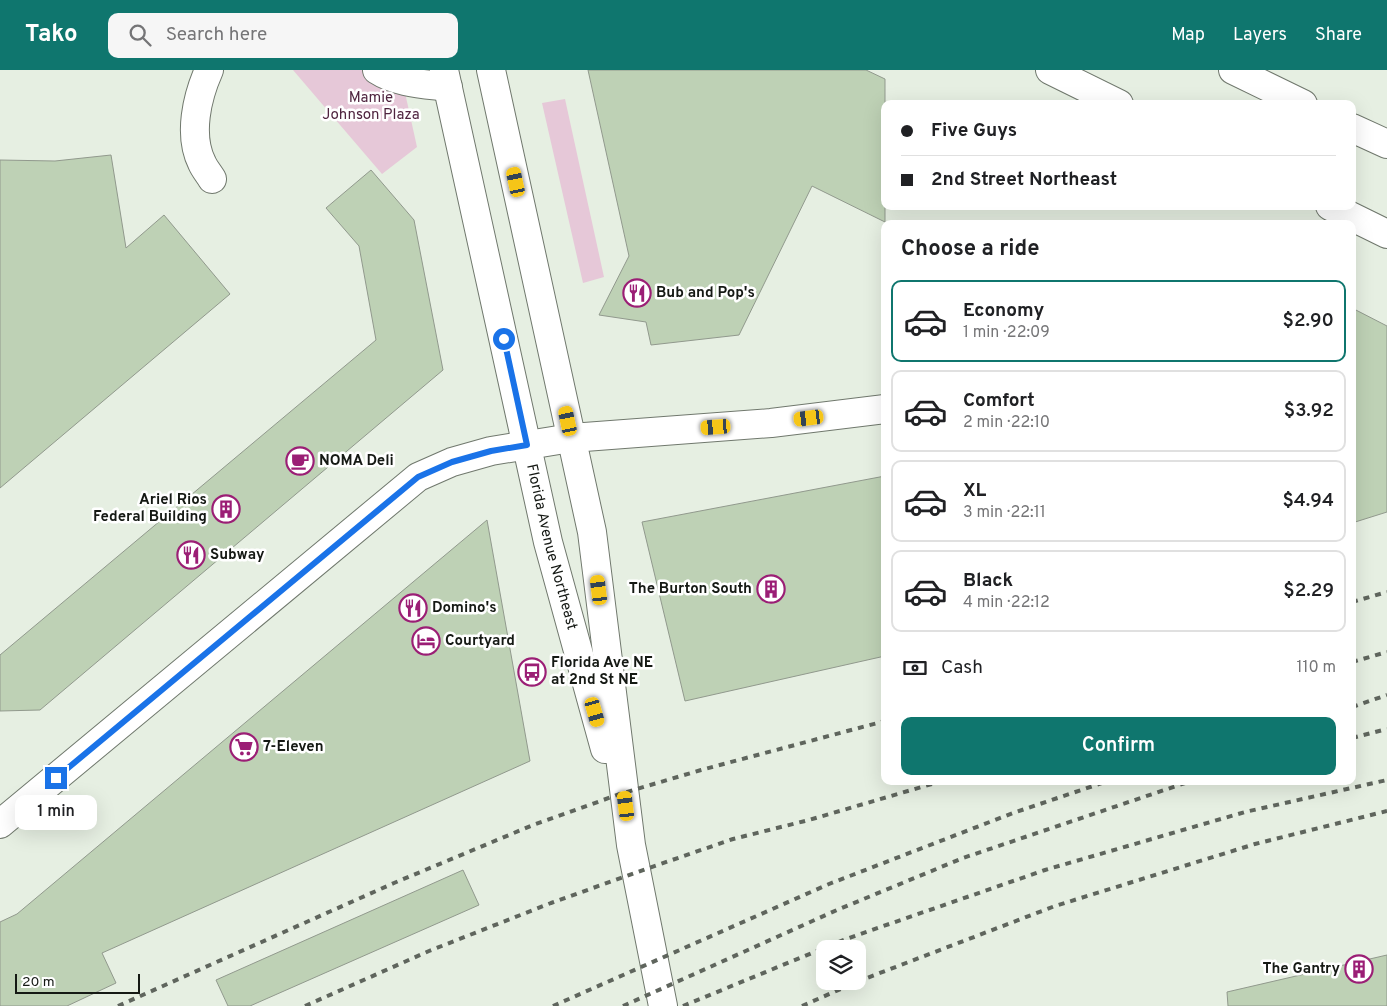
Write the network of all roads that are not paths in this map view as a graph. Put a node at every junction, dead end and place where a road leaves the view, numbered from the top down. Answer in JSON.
{"nodes":[{"id":1,"x":208,"y":70,"type":"edge"},
{"id":2,"x":377,"y":70,"type":"edge"},
{"id":3,"x":491,"y":70,"type":"edge"},
{"id":4,"x":1050,"y":70,"type":"edge"},
{"id":5,"x":1233,"y":70,"type":"edge"},
{"id":6,"x":446,"y":79,"type":"edge"},
{"id":7,"x":1111,"y":100,"type":"edge"},
{"id":8,"x":1295,"y":100,"type":"edge"},
{"id":9,"x":1356,"y":130,"type":"edge"},
{"id":10,"x":1387,"y":144,"type":"edge"},
{"id":11,"x":212,"y":179,"type":"dead end"},
{"id":12,"x":1338,"y":210,"type":"edge"},
{"id":13,"x":1387,"y":234,"type":"edge"},
{"id":14,"x":881,"y":409,"type":"edge"},
{"id":15,"x":571,"y":438,"type":"junction"},
{"id":16,"x":527,"y":445,"type":"junction"},
{"id":17,"x":0,"y":824,"type":"edge"},
{"id":18,"x":631,"y":845,"type":"junction"},
{"id":19,"x":663,"y":1006,"type":"edge"}],
"edges":[{"from":1,"to":11,"type":"main road"},
{"from":2,"to":6,"type":"main road"},
{"from":3,"to":15,"type":"main road","name":"Florida Avenue Northeast"},
{"from":4,"to":7,"type":"main road"},
{"from":5,"to":8,"type":"main road"},
{"from":6,"to":16,"type":"main road","name":"Florida Avenue Northeast"},
{"from":9,"to":10,"type":"main road"},
{"from":12,"to":13,"type":"main road"},
{"from":14,"to":15,"type":"main road"},
{"from":15,"to":16,"type":"main road"},
{"from":15,"to":18,"type":"main road","name":"Florida Avenue Northeast"},
{"from":16,"to":17,"type":"main road"},
{"from":16,"to":18,"type":"main road","name":"Florida Avenue Northeast"},
{"from":18,"to":19,"type":"main road","name":"Florida Avenue Northeast"}]}
